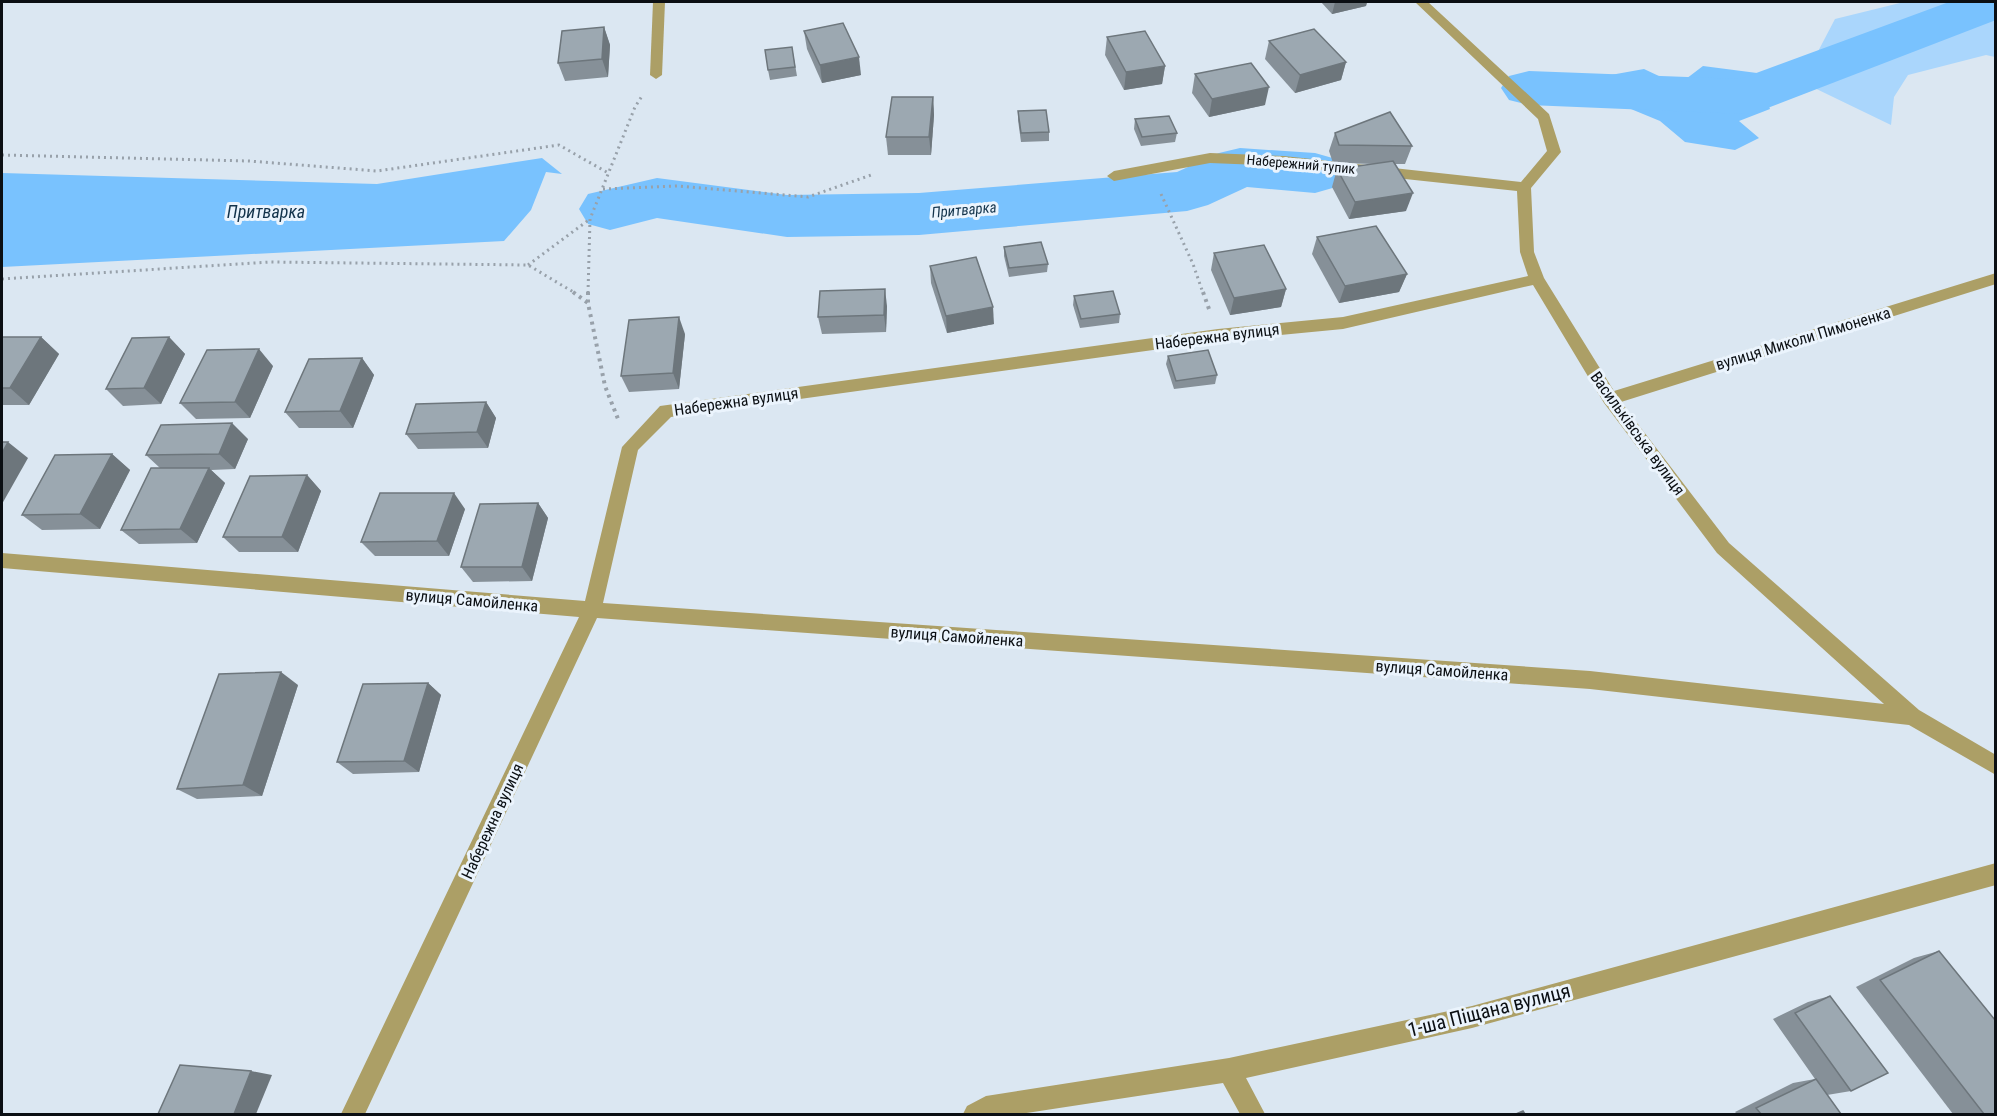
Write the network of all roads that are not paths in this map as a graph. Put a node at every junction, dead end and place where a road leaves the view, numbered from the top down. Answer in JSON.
{"nodes":[{"id":1,"x":659,"y":2,"type":"edge"},
{"id":2,"x":1421,"y":2,"type":"edge"},
{"id":3,"x":656,"y":75,"type":"dead end"},
{"id":4,"x":1114,"y":176,"type":"dead end"},
{"id":5,"x":1524,"y":187,"type":"junction"},
{"id":6,"x":1995,"y":278,"type":"edge"},
{"id":7,"x":1537,"y":279,"type":"junction"},
{"id":8,"x":1610,"y":399,"type":"junction"},
{"id":9,"x":2,"y":560,"type":"edge"},
{"id":10,"x":592,"y":610,"type":"junction"},
{"id":11,"x":1912,"y":716,"type":"junction"},
{"id":12,"x":1995,"y":766,"type":"edge"},
{"id":13,"x":1995,"y":874,"type":"edge"},
{"id":14,"x":1229,"y":1070,"type":"junction"},
{"id":15,"x":353,"y":1114,"type":"edge"},
{"id":16,"x":975,"y":1114,"type":"edge"},
{"id":17,"x":1253,"y":1114,"type":"edge"}],
"edges":[{"from":1,"to":3,"type":"street"},
{"from":2,"to":5,"type":"street"},
{"from":4,"to":5,"type":"street","name":"Набережний тупик"},
{"from":5,"to":7,"type":"street","name":"Васильківська вулиця"},
{"from":6,"to":8,"type":"street","name":"вулиця Миколи Пимоненка"},
{"from":7,"to":8,"type":"street","name":"Васильківська вулиця"},
{"from":7,"to":10,"type":"street","name":"Набережна вулиця"},
{"from":8,"to":11,"type":"street","name":"Васильківська вулиця"},
{"from":9,"to":10,"type":"street","name":"вулиця Самойленка"},
{"from":10,"to":11,"type":"street","name":"вулиця Самойленка"},
{"from":10,"to":15,"type":"street","name":"Набережна вулиця"},
{"from":11,"to":12,"type":"street","name":"Васильківська вулиця"},
{"from":13,"to":14,"type":"street","name":"1-ша Піщана вулиця"},
{"from":14,"to":16,"type":"street","name":"1-ша Піщана вулиця"},
{"from":14,"to":17,"type":"street"}]}
